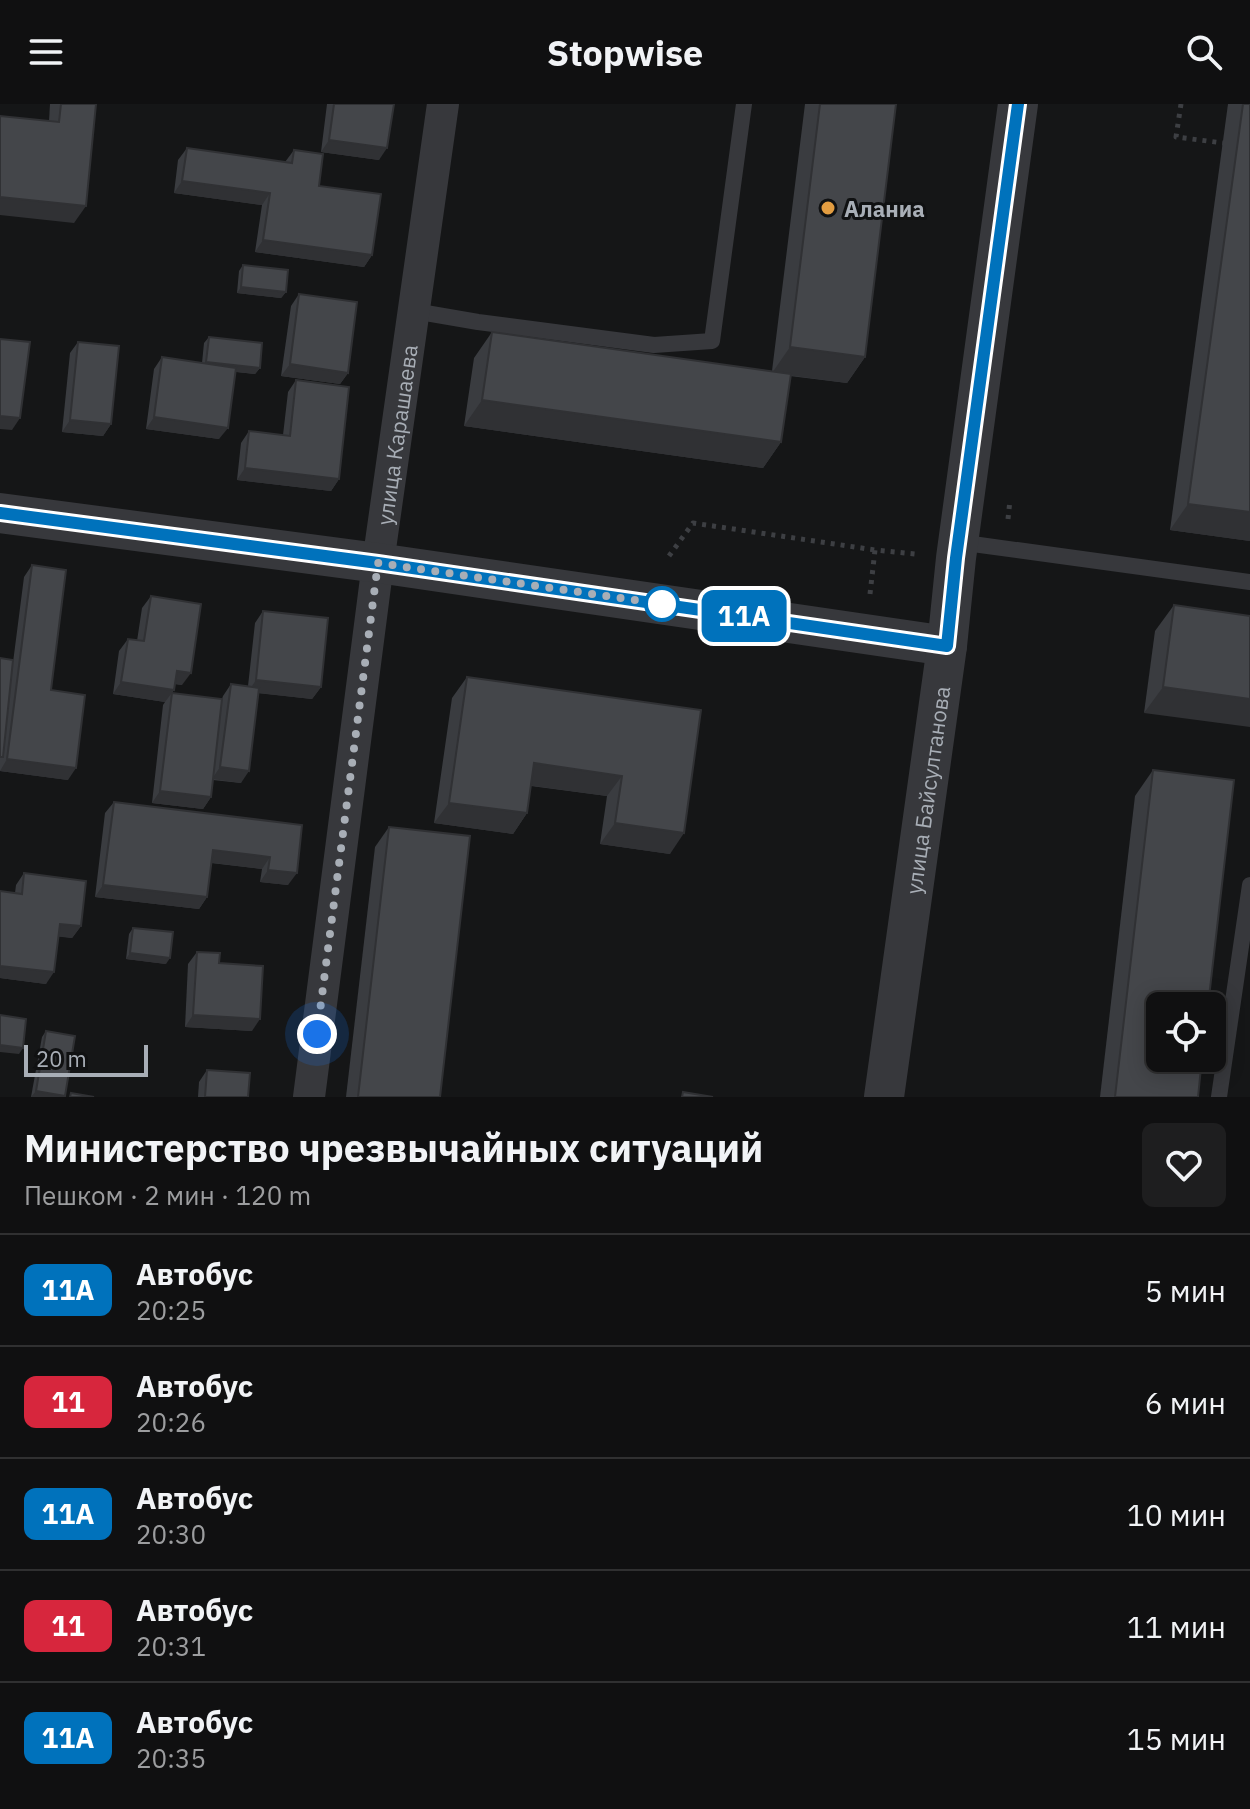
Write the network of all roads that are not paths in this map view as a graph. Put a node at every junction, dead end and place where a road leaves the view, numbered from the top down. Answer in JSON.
{"nodes":[{"id":1,"x":443,"y":104,"type":"edge"},
{"id":2,"x":744,"y":104,"type":"edge"},
{"id":3,"x":1018,"y":104,"type":"edge"},
{"id":4,"x":414,"y":311,"type":"junction"},
{"id":5,"x":0,"y":513,"type":"edge"},
{"id":6,"x":958,"y":542,"type":"junction"},
{"id":7,"x":378,"y":563,"type":"junction"},
{"id":8,"x":1250,"y":582,"type":"edge"},
{"id":9,"x":947,"y":646,"type":"junction"},
{"id":10,"x":1250,"y":885,"type":"edge"},
{"id":11,"x":309,"y":1097,"type":"edge"},
{"id":12,"x":884,"y":1097,"type":"edge"},
{"id":13,"x":1219,"y":1097,"type":"edge"}],
"edges":[{"from":1,"to":4,"type":"street","name":"улица Карашаева"},
{"from":2,"to":4,"type":"lane"},
{"from":3,"to":6,"type":"street","name":"улица Байсултанова"},
{"from":4,"to":7,"type":"street","name":"улица Карашаева"},
{"from":5,"to":7,"type":"street"},
{"from":6,"to":8,"type":"lane"},
{"from":6,"to":9,"type":"street","name":"улица Байсултанова"},
{"from":7,"to":9,"type":"street"},
{"from":7,"to":11,"type":"street","name":"улица Карашаева"},
{"from":9,"to":12,"type":"street","name":"улица Байсултанова"},
{"from":10,"to":13,"type":"lane"}]}
